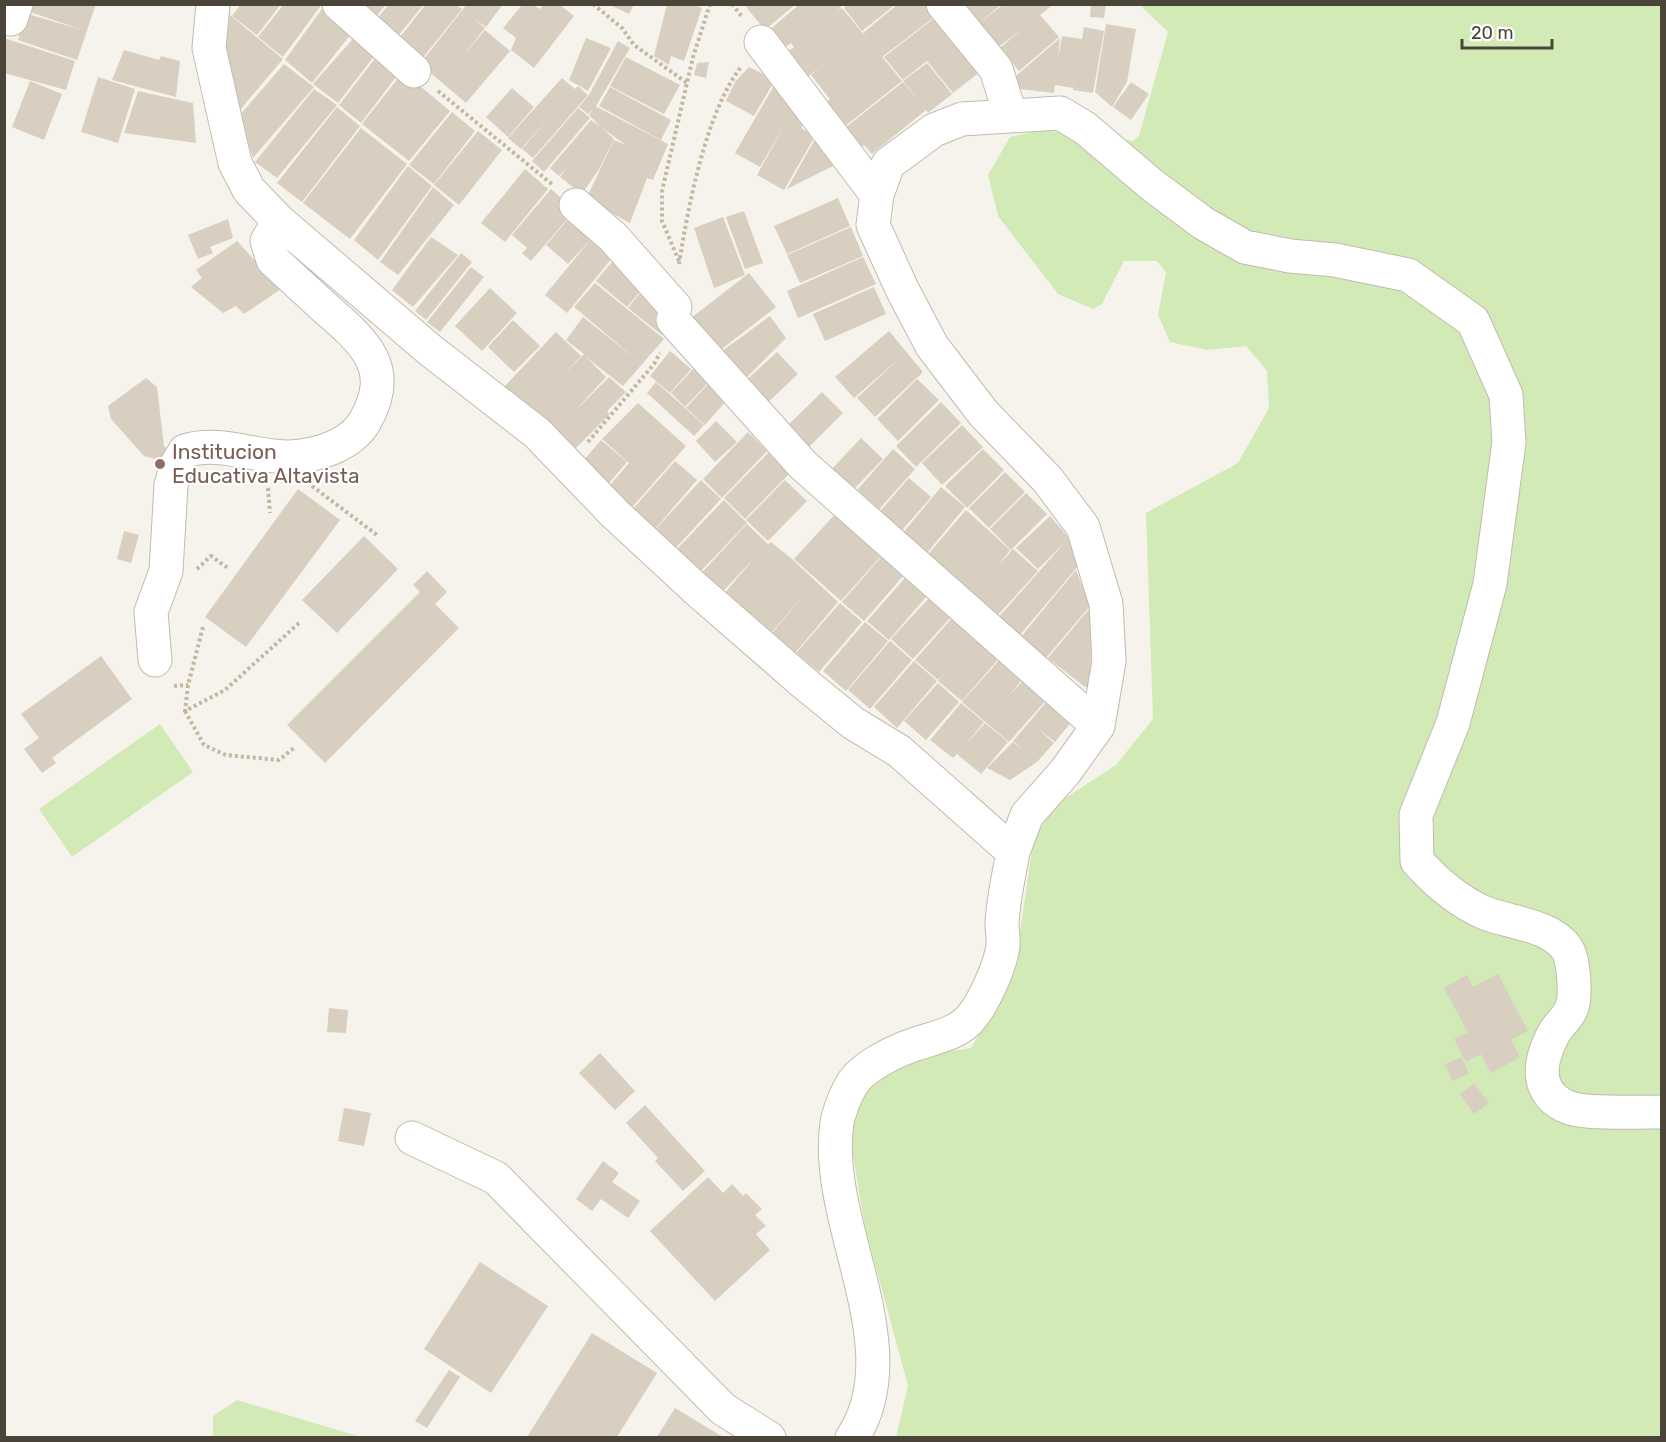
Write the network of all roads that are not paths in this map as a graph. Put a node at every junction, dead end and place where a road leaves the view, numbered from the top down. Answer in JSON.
{"nodes":[{"id":1,"x":213,"y":4,"type":"edge"},
{"id":2,"x":339,"y":4,"type":"edge"},
{"id":3,"x":943,"y":4,"type":"edge"},
{"id":4,"x":761,"y":42,"type":"road end"},
{"id":5,"x":414,"y":71,"type":"road end"},
{"id":6,"x":1010,"y":114,"type":"junction"},
{"id":7,"x":877,"y":195,"type":"junction"},
{"id":8,"x":576,"y":205,"type":"road end"},
{"id":9,"x":279,"y":220,"type":"junction"},
{"id":10,"x":155,"y":660,"type":"dead end"},
{"id":11,"x":1098,"y":726,"type":"junction"},
{"id":12,"x":1012,"y":852,"type":"junction"},
{"id":13,"x":1662,"y":1112,"type":"edge"},
{"id":14,"x":412,"y":1138,"type":"dead end"},
{"id":15,"x":769,"y":1437,"type":"edge"},
{"id":16,"x":852,"y":1437,"type":"edge"}],
"edges":[{"from":1,"to":9,"type":"street"},
{"from":2,"to":5,"type":"street"},
{"from":3,"to":6,"type":"street"},
{"from":4,"to":7,"type":"street"},
{"from":6,"to":7,"type":"street"},
{"from":6,"to":13,"type":"street"},
{"from":7,"to":11,"type":"street"},
{"from":8,"to":11,"type":"street"},
{"from":9,"to":10,"type":"street"},
{"from":9,"to":12,"type":"street"},
{"from":11,"to":12,"type":"street"},
{"from":12,"to":16,"type":"street"},
{"from":14,"to":15,"type":"street"}]}
